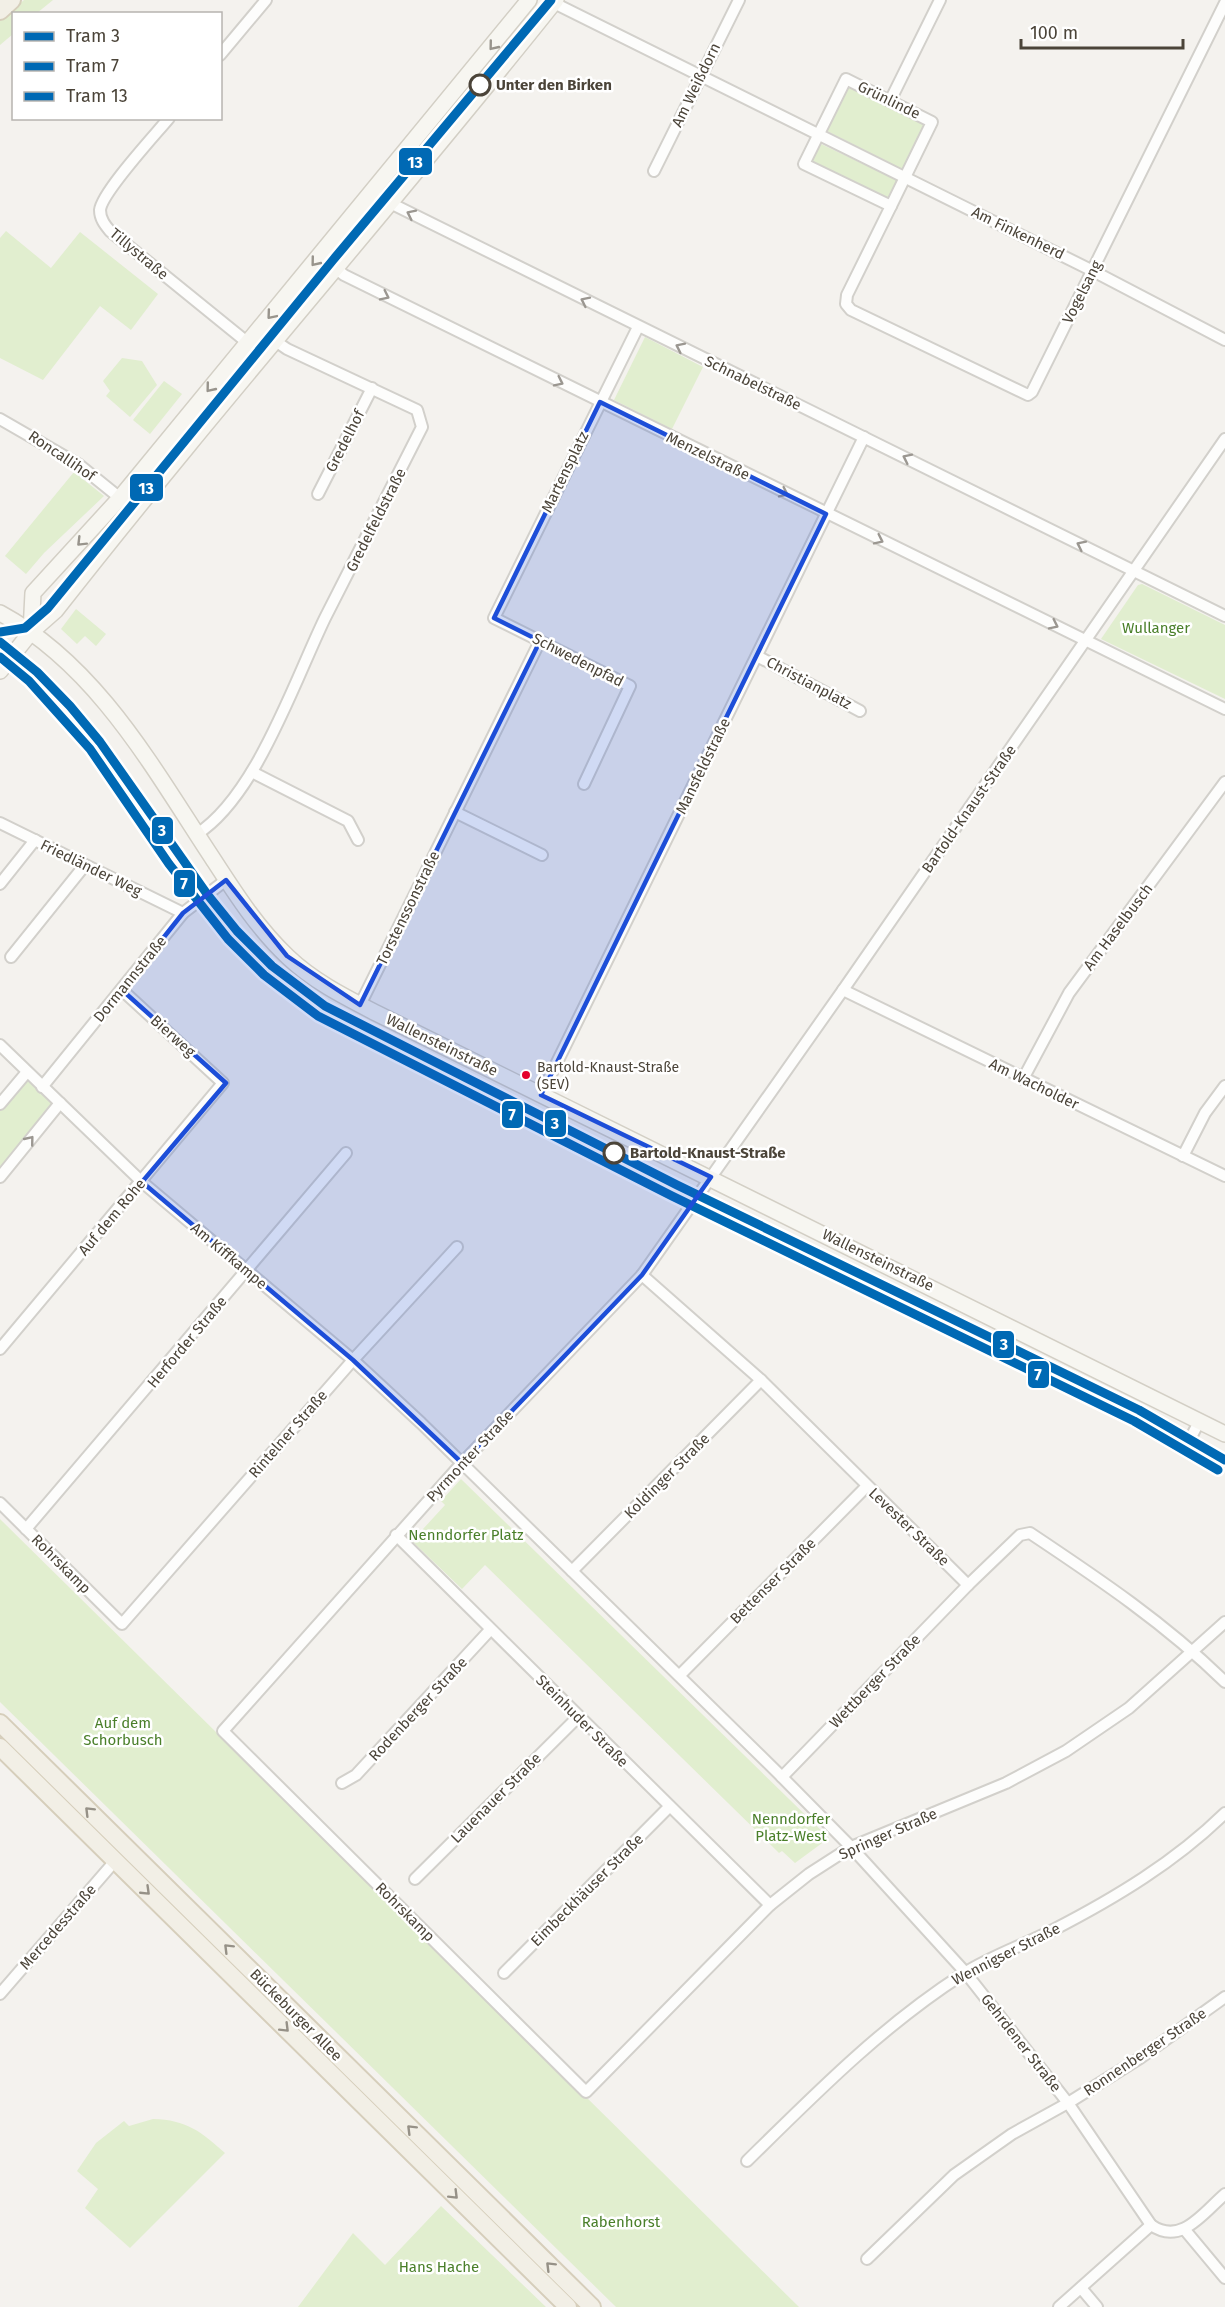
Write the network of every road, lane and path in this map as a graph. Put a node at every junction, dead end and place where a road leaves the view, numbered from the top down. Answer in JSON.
{"nodes":[{"id":1,"x":12,"y":0,"type":"edge"},
{"id":2,"x":266,"y":0,"type":"edge"},
{"id":3,"x":529,"y":0,"type":"edge"},
{"id":4,"x":739,"y":0,"type":"edge"},
{"id":5,"x":940,"y":0,"type":"edge"},
{"id":6,"x":553,"y":1,"type":"edge"},
{"id":7,"x":1225,"y":3,"type":"edge"},
{"id":8,"x":0,"y":11,"type":"edge"},
{"id":9,"x":222,"y":53,"type":"edge"},
{"id":10,"x":700,"y":76,"type":"junction"},
{"id":11,"x":890,"y":101,"type":"junction"},
{"id":12,"x":167,"y":120,"type":"edge"},
{"id":13,"x":819,"y":135,"type":"junction"},
{"id":14,"x":654,"y":171,"type":"dead end"},
{"id":15,"x":905,"y":177,"type":"junction"},
{"id":16,"x":372,"y":194,"type":"junction"},
{"id":17,"x":389,"y":203,"type":"junction"},
{"id":18,"x":891,"y":206,"type":"junction"},
{"id":19,"x":334,"y":267,"type":"junction"},
{"id":20,"x":1093,"y":271,"type":"junction"},
{"id":21,"x":846,"y":304,"type":"joint"},
{"id":22,"x":638,"y":327,"type":"junction"},
{"id":23,"x":274,"y":340,"type":"junction"},
{"id":24,"x":1225,"y":340,"type":"edge"},
{"id":25,"x":248,"y":343,"type":"junction"},
{"id":26,"x":372,"y":388,"type":"junction"},
{"id":27,"x":600,"y":402,"type":"junction"},
{"id":28,"x":0,"y":419,"type":"edge"},
{"id":29,"x":864,"y":437,"type":"junction"},
{"id":30,"x":1225,"y":439,"type":"edge"},
{"id":31,"x":318,"y":494,"type":"dead end"},
{"id":32,"x":120,"y":498,"type":"junction"},
{"id":33,"x":826,"y":514,"type":"junction"},
{"id":34,"x":1134,"y":571,"type":"junction"},
{"id":35,"x":0,"y":613,"type":"edge"},
{"id":36,"x":1225,"y":616,"type":"edge"},
{"id":37,"x":494,"y":618,"type":"joint"},
{"id":38,"x":31,"y":633,"type":"junction"},
{"id":39,"x":1086,"y":640,"type":"junction"},
{"id":40,"x":540,"y":641,"type":"junction"},
{"id":41,"x":757,"y":656,"type":"junction"},
{"id":42,"x":0,"y":670,"type":"edge"},
{"id":43,"x":1225,"y":709,"type":"edge"},
{"id":44,"x":860,"y":711,"type":"dead end"},
{"id":45,"x":252,"y":772,"type":"junction"},
{"id":46,"x":1225,"y":782,"type":"edge"},
{"id":47,"x":584,"y":784,"type":"dead end"},
{"id":48,"x":455,"y":812,"type":"junction"},
{"id":49,"x":0,"y":823,"type":"edge"},
{"id":50,"x":196,"y":834,"type":"junction"},
{"id":51,"x":35,"y":840,"type":"junction"},
{"id":52,"x":358,"y":840,"type":"dead end"},
{"id":53,"x":542,"y":855,"type":"dead end"},
{"id":54,"x":85,"y":865,"type":"junction"},
{"id":55,"x":226,"y":880,"type":"junction"},
{"id":56,"x":0,"y":884,"type":"edge"},
{"id":57,"x":183,"y":913,"type":"junction"},
{"id":58,"x":11,"y":957,"type":"dead end"},
{"id":59,"x":122,"y":990,"type":"junction"},
{"id":60,"x":843,"y":990,"type":"junction"},
{"id":61,"x":360,"y":1005,"type":"junction"},
{"id":62,"x":0,"y":1045,"type":"edge"},
{"id":63,"x":27,"y":1072,"type":"junction"},
{"id":64,"x":1023,"y":1079,"type":"junction"},
{"id":65,"x":223,"y":1083,"type":"joint"},
{"id":66,"x":1225,"y":1086,"type":"edge"},
{"id":67,"x":42,"y":1087,"type":"junction"},
{"id":68,"x":541,"y":1095,"type":"junction"},
{"id":69,"x":60,"y":1103,"type":"junction"},
{"id":70,"x":0,"y":1104,"type":"edge"},
{"id":71,"x":346,"y":1153,"type":"dead end"},
{"id":72,"x":1184,"y":1156,"type":"junction"},
{"id":73,"x":1225,"y":1176,"type":"edge"},
{"id":74,"x":0,"y":1177,"type":"edge"},
{"id":75,"x":711,"y":1177,"type":"junction"},
{"id":76,"x":142,"y":1182,"type":"junction"},
{"id":77,"x":693,"y":1201,"type":"junction"},
{"id":78,"x":457,"y":1247,"type":"dead end"},
{"id":79,"x":247,"y":1271,"type":"junction"},
{"id":80,"x":642,"y":1275,"type":"junction"},
{"id":81,"x":0,"y":1349,"type":"edge"},
{"id":82,"x":353,"y":1360,"type":"junction"},
{"id":83,"x":761,"y":1380,"type":"junction"},
{"id":84,"x":1200,"y":1420,"type":"junction"},
{"id":85,"x":1225,"y":1434,"type":"edge"},
{"id":86,"x":462,"y":1463,"type":"junction"},
{"id":87,"x":867,"y":1486,"type":"junction"},
{"id":88,"x":0,"y":1503,"type":"edge"},
{"id":89,"x":26,"y":1529,"type":"junction"},
{"id":90,"x":396,"y":1535,"type":"junction"},
{"id":91,"x":572,"y":1571,"type":"junction"},
{"id":92,"x":968,"y":1585,"type":"junction"},
{"id":93,"x":1225,"y":1622,"type":"edge"},
{"id":94,"x":122,"y":1624,"type":"joint"},
{"id":95,"x":490,"y":1630,"type":"junction"},
{"id":96,"x":1194,"y":1652,"type":"junction"},
{"id":97,"x":680,"y":1676,"type":"junction"},
{"id":98,"x":1225,"y":1682,"type":"edge"},
{"id":99,"x":578,"y":1717,"type":"junction"},
{"id":100,"x":0,"y":1723,"type":"edge"},
{"id":101,"x":223,"y":1731,"type":"joint"},
{"id":102,"x":0,"y":1747,"type":"edge"},
{"id":103,"x":782,"y":1778,"type":"junction"},
{"id":104,"x":342,"y":1783,"type":"dead end"},
{"id":105,"x":669,"y":1807,"type":"junction"},
{"id":106,"x":1225,"y":1813,"type":"edge"},
{"id":107,"x":851,"y":1847,"type":"junction"},
{"id":108,"x":115,"y":1861,"type":"junction"},
{"id":109,"x":415,"y":1879,"type":"dead end"},
{"id":110,"x":770,"y":1905,"type":"junction"},
{"id":111,"x":966,"y":1972,"type":"junction"},
{"id":112,"x":504,"y":1973,"type":"dead end"},
{"id":113,"x":0,"y":1994,"type":"edge"},
{"id":114,"x":1225,"y":1997,"type":"edge"},
{"id":115,"x":586,"y":2092,"type":"joint"},
{"id":116,"x":1068,"y":2103,"type":"junction"},
{"id":117,"x":747,"y":2161,"type":"dead end"},
{"id":118,"x":1225,"y":2194,"type":"edge"},
{"id":119,"x":1151,"y":2225,"type":"junction"},
{"id":120,"x":1185,"y":2230,"type":"junction"},
{"id":121,"x":867,"y":2259,"type":"dead end"},
{"id":122,"x":1225,"y":2278,"type":"edge"},
{"id":123,"x":1081,"y":2288,"type":"junction"},
{"id":124,"x":568,"y":2307,"type":"edge"},
{"id":125,"x":592,"y":2307,"type":"edge"},
{"id":126,"x":1059,"y":2307,"type":"edge"},
{"id":127,"x":1097,"y":2307,"type":"edge"}],
"edges":[{"from":1,"to":8,"type":"main road"},
{"from":2,"to":9,"type":"street"},
{"from":3,"to":16,"type":"street","one_way":true},
{"from":4,"to":10,"type":"street","name":"Am Weißdorn"},
{"from":5,"to":11,"type":"street"},
{"from":6,"to":10,"type":"street"},
{"from":6,"to":17,"type":"street"},
{"from":7,"to":20,"type":"street","name":"Vogelsang"},
{"from":10,"to":13,"type":"street"},
{"from":10,"to":14,"type":"street","name":"Am Weißdorn"},
{"from":11,"to":13,"type":"street","name":"Grünlinde"},
{"from":11,"to":15,"type":"street","name":"Grünlinde"},
{"from":12,"to":25,"type":"street","name":"Tillystraße"},
{"from":13,"to":15,"type":"street"},
{"from":13,"to":18,"type":"street","name":"Grünlinde"},
{"from":15,"to":18,"type":"street","name":"Grünlinde"},
{"from":15,"to":20,"type":"street","name":"Am Finkenherd"},
{"from":16,"to":17,"type":"street","name":"Schnabelstraße"},
{"from":16,"to":25,"type":"street","one_way":true},
{"from":17,"to":19,"type":"street"},
{"from":22,"to":17,"type":"street","name":"Schnabelstraße","one_way":true},
{"from":18,"to":21,"type":"street","name":"Grünlinde"},
{"from":19,"to":23,"type":"street"},
{"from":19,"to":27,"type":"street","name":"Menzelstraße","one_way":true},
{"from":20,"to":21,"type":"street","name":"Vogelsang"},
{"from":20,"to":24,"type":"street","name":"Am Finkenherd"},
{"from":22,"to":27,"type":"street","name":"Martensplatz"},
{"from":29,"to":22,"type":"street","name":"Schnabelstraße","one_way":true},
{"from":23,"to":26,"type":"street","name":"Gredelfeldstraße"},
{"from":23,"to":38,"type":"street"},
{"from":25,"to":32,"type":"street","one_way":true},
{"from":26,"to":31,"type":"street","name":"Gredelhof"},
{"from":26,"to":45,"type":"street","name":"Gredelfeldstraße"},
{"from":27,"to":33,"type":"street","name":"Menzelstraße","one_way":true},
{"from":27,"to":37,"type":"street","name":"Martensplatz"},
{"from":28,"to":32,"type":"street","name":"Roncallihof"},
{"from":29,"to":33,"type":"street","name":"Mansfeldstraße"},
{"from":34,"to":29,"type":"street","name":"Schnabelstraße","one_way":true},
{"from":30,"to":34,"type":"street","name":"Bartold-Knaust-Straße"},
{"from":32,"to":38,"type":"street","one_way":true},
{"from":33,"to":39,"type":"street","name":"Menzelstraße","one_way":true},
{"from":33,"to":41,"type":"street","name":"Mansfeldstraße"},
{"from":34,"to":36,"type":"street"},
{"from":34,"to":39,"type":"street","name":"Bartold-Knaust-Straße"},
{"from":35,"to":38,"type":"street","name":"Wallensteinstraße"},
{"from":37,"to":40,"type":"street","name":"Schwedenpfad"},
{"from":38,"to":42,"type":"street"},
{"from":38,"to":50,"type":"street","name":"Wallensteinstraße"},
{"from":39,"to":43,"type":"street"},
{"from":39,"to":60,"type":"street","name":"Bartold-Knaust-Straße"},
{"from":40,"to":47,"type":"street","name":"Schwedenpfad"},
{"from":40,"to":48,"type":"street","name":"Torstenssonstraße"},
{"from":41,"to":44,"type":"street","name":"Christianplatz"},
{"from":41,"to":68,"type":"street","name":"Mansfeldstraße"},
{"from":45,"to":50,"type":"street","name":"Gredelfeldstraße"},
{"from":45,"to":52,"type":"street"},
{"from":46,"to":64,"type":"street","name":"Am Haselbusch"},
{"from":48,"to":53,"type":"street"},
{"from":48,"to":61,"type":"street","name":"Torstenssonstraße"},
{"from":49,"to":51,"type":"street","name":"Friedländer Weg"},
{"from":50,"to":55,"type":"street","name":"Wallensteinstraße"},
{"from":51,"to":54,"type":"street","name":"Friedländer Weg"},
{"from":51,"to":56,"type":"street"},
{"from":54,"to":57,"type":"street","name":"Friedländer Weg"},
{"from":54,"to":58,"type":"street"},
{"from":55,"to":57,"type":"street","name":"Dormannstraße"},
{"from":55,"to":61,"type":"street","name":"Wallensteinstraße"},
{"from":57,"to":59,"type":"street","name":"Dormannstraße"},
{"from":59,"to":65,"type":"street","name":"Bierweg"},
{"from":59,"to":67,"type":"street","name":"Dormannstraße"},
{"from":60,"to":64,"type":"street","name":"Am Wacholder"},
{"from":60,"to":75,"type":"street","name":"Bartold-Knaust-Straße"},
{"from":61,"to":68,"type":"street","name":"Wallensteinstraße"},
{"from":62,"to":63,"type":"street","name":"Am Kiffkampe"},
{"from":63,"to":67,"type":"street","name":"Am Kiffkampe"},
{"from":63,"to":70,"type":"street"},
{"from":64,"to":72,"type":"street","name":"Am Wacholder"},
{"from":65,"to":76,"type":"street","name":"Auf dem Rohe"},
{"from":66,"to":72,"type":"street"},
{"from":67,"to":69,"type":"street","name":"Am Kiffkampe"},
{"from":68,"to":75,"type":"street","name":"Wallensteinstraße"},
{"from":74,"to":69,"type":"street","one_way":true},
{"from":69,"to":76,"type":"street","name":"Am Kiffkampe"},
{"from":71,"to":79,"type":"street","name":"Herforder Straße"},
{"from":72,"to":73,"type":"street","name":"Am Wacholder"},
{"from":75,"to":77,"type":"street","name":"Pyrmonter Straße"},
{"from":75,"to":84,"type":"street","name":"Wallensteinstraße"},
{"from":76,"to":79,"type":"street","name":"Am Kiffkampe"},
{"from":76,"to":81,"type":"street","name":"Auf dem Rohe"},
{"from":77,"to":80,"type":"street","name":"Pyrmonter Straße"},
{"from":77,"to":84,"type":"street","name":"Wallensteinstraße"},
{"from":78,"to":82,"type":"street","name":"Rintelner Straße"},
{"from":79,"to":82,"type":"street","name":"Am Kiffkampe"},
{"from":79,"to":89,"type":"street","name":"Herforder Straße"},
{"from":80,"to":83,"type":"street","name":"Levester Straße"},
{"from":80,"to":86,"type":"street","name":"Pyrmonter Straße"},
{"from":82,"to":86,"type":"street","name":"Am Kiffkampe"},
{"from":82,"to":94,"type":"street","name":"Rintelner Straße"},
{"from":83,"to":87,"type":"street","name":"Levester Straße"},
{"from":83,"to":91,"type":"street","name":"Koldinger Straße"},
{"from":84,"to":85,"type":"street","name":"Wallensteinstraße"},
{"from":86,"to":90,"type":"street","name":"Pyrmonter Straße"},
{"from":86,"to":91,"type":"street"},
{"from":87,"to":92,"type":"street","name":"Levester Straße"},
{"from":87,"to":97,"type":"street","name":"Bettenser Straße"},
{"from":88,"to":89,"type":"street","name":"Rohrskamp"},
{"from":89,"to":94,"type":"street","name":"Rohrskamp"},
{"from":90,"to":95,"type":"street","name":"Steinhuder Straße"},
{"from":90,"to":101,"type":"street","name":"Pyrmonter Straße"},
{"from":91,"to":97,"type":"street"},
{"from":92,"to":96,"type":"street"},
{"from":92,"to":103,"type":"street","name":"Wettberger Straße"},
{"from":93,"to":96,"type":"street","name":"Springer Straße"},
{"from":95,"to":99,"type":"street","name":"Steinhuder Straße"},
{"from":95,"to":104,"type":"street","name":"Rodenberger Straße"},
{"from":96,"to":98,"type":"street"},
{"from":96,"to":107,"type":"street","name":"Springer Straße"},
{"from":97,"to":103,"type":"street"},
{"from":99,"to":105,"type":"street","name":"Steinhuder Straße"},
{"from":99,"to":109,"type":"street","name":"Lauenauer Straße"},
{"from":125,"to":100,"type":"main road","name":"Bückeburger Allee","one_way":true},
{"from":101,"to":115,"type":"street","name":"Rohrskamp"},
{"from":102,"to":108,"type":"main road","name":"Bückeburger Allee"},
{"from":103,"to":107,"type":"street"},
{"from":105,"to":110,"type":"street","name":"Steinhuder Straße"},
{"from":105,"to":112,"type":"street","name":"Eimbeckhäuser Straße"},
{"from":106,"to":111,"type":"street","name":"Wennigser Straße"},
{"from":107,"to":110,"type":"street","name":"Springer Straße"},
{"from":107,"to":111,"type":"street","name":"Gehrdener Straße"},
{"from":108,"to":113,"type":"street","name":"Mercedesstraße"},
{"from":108,"to":124,"type":"main road","name":"Bückeburger Allee","one_way":true},
{"from":110,"to":115,"type":"street","name":"Springer Straße"},
{"from":111,"to":116,"type":"street","name":"Gehrdener Straße"},
{"from":111,"to":117,"type":"street","name":"Wennigser Straße"},
{"from":114,"to":116,"type":"street","name":"Ronnenberger Straße"},
{"from":116,"to":119,"type":"street","name":"Gehrdener Straße"},
{"from":116,"to":121,"type":"street","name":"Ronnenberger Straße"},
{"from":118,"to":120,"type":"street"},
{"from":119,"to":120,"type":"street"},
{"from":119,"to":123,"type":"street"},
{"from":120,"to":122,"type":"street"},
{"from":123,"to":126,"type":"street"},
{"from":123,"to":127,"type":"street"}]}
